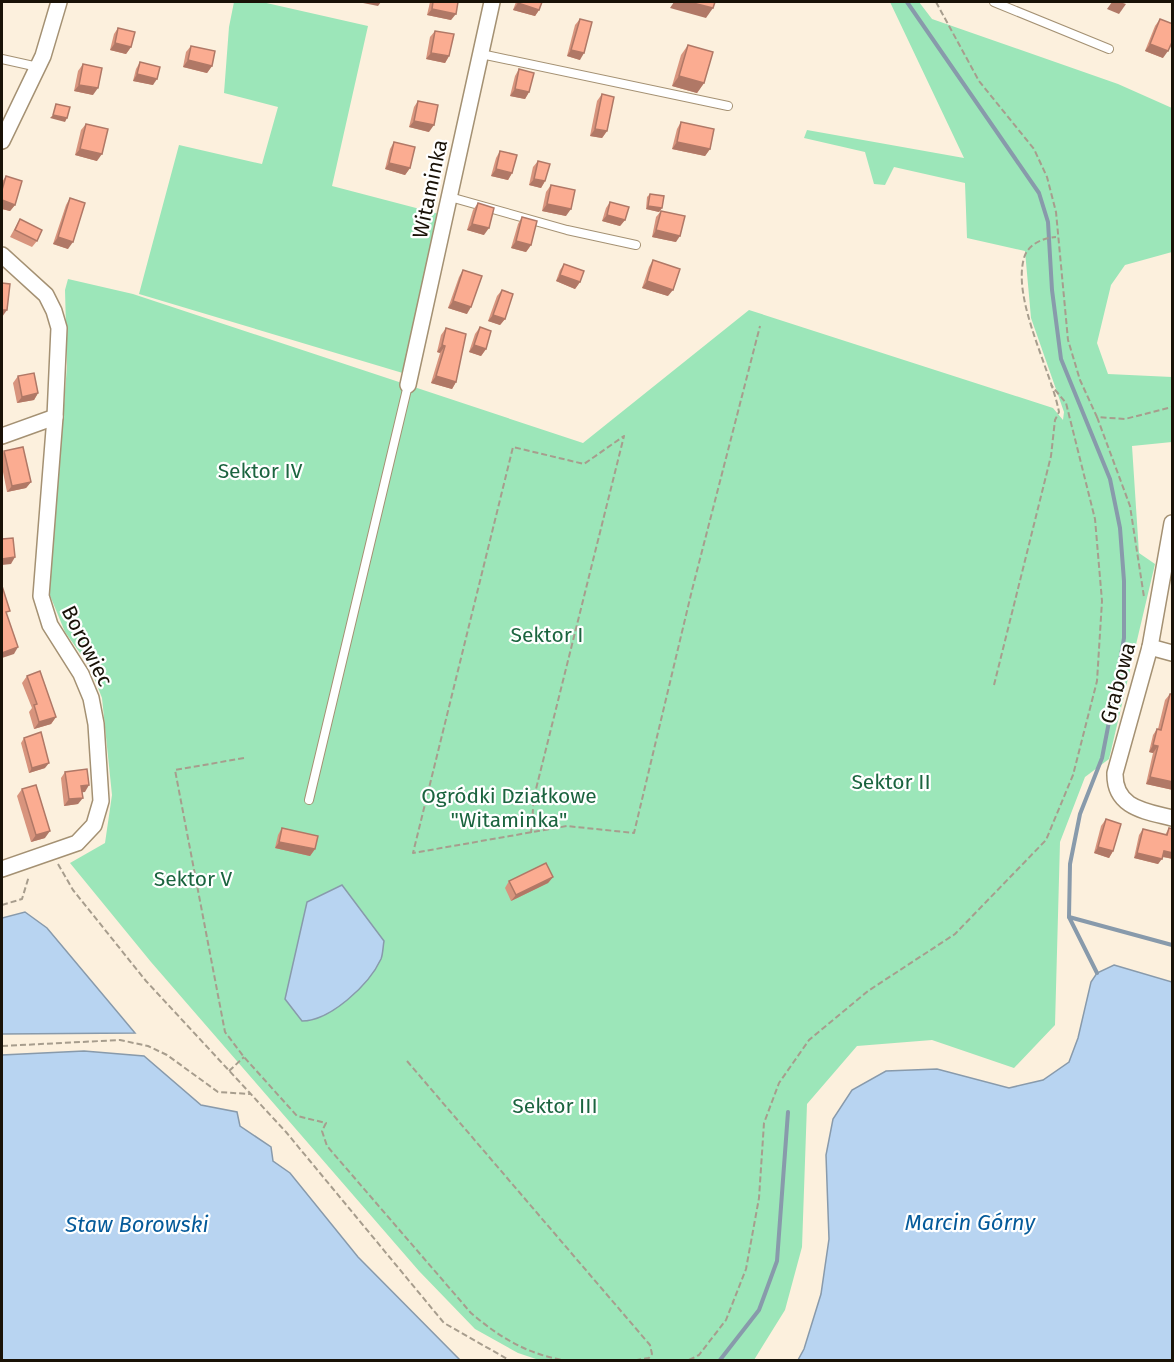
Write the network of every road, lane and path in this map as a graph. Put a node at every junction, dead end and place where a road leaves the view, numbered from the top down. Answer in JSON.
{"nodes":[{"id":1,"x":58,"y":2,"type":"edge"},
{"id":2,"x":492,"y":2,"type":"edge"},
{"id":3,"x":936,"y":2,"type":"edge"},
{"id":4,"x":994,"y":2,"type":"edge"},
{"id":5,"x":1109,"y":49,"type":"dead end"},
{"id":6,"x":481,"y":54,"type":"junction"},
{"id":7,"x":2,"y":59,"type":"edge"},
{"id":8,"x":38,"y":67,"type":"junction"},
{"id":9,"x":728,"y":106,"type":"dead end"},
{"id":10,"x":2,"y":141,"type":"edge"},
{"id":11,"x":450,"y":196,"type":"junction"},
{"id":12,"x":1056,"y":237,"type":"junction"},
{"id":13,"x":636,"y":245,"type":"dead end"},
{"id":14,"x":2,"y":255,"type":"edge"},
{"id":15,"x":760,"y":326,"type":"dead end"},
{"id":16,"x":408,"y":385,"type":"joint"},
{"id":17,"x":1051,"y":385,"type":"junction"},
{"id":18,"x":1173,"y":407,"type":"edge"},
{"id":19,"x":55,"y":417,"type":"junction"},
{"id":20,"x":1097,"y":417,"type":"junction"},
{"id":21,"x":2,"y":436,"type":"edge"},
{"id":22,"x":1173,"y":523,"type":"edge"},
{"id":23,"x":1144,"y":602,"type":"dead end"},
{"id":24,"x":1150,"y":647,"type":"junction"},
{"id":25,"x":1173,"y":653,"type":"edge"},
{"id":26,"x":994,"y":685,"type":"dead end"},
{"id":27,"x":244,"y":758,"type":"dead end"},
{"id":28,"x":309,"y":800,"type":"dead end"},
{"id":29,"x":1173,"y":818,"type":"edge"},
{"id":30,"x":531,"y":833,"type":"junction"},
{"id":31,"x":51,"y":853,"type":"junction"},
{"id":32,"x":34,"y":858,"type":"junction"},
{"id":33,"x":2,"y":869,"type":"edge"},
{"id":34,"x":2,"y":904,"type":"edge"},
{"id":35,"x":2,"y":1046,"type":"edge"},
{"id":36,"x":243,"y":1057,"type":"junction"},
{"id":37,"x":407,"y":1061,"type":"dead end"},
{"id":38,"x":229,"y":1071,"type":"junction"},
{"id":39,"x":250,"y":1094,"type":"junction"},
{"id":40,"x":509,"y":1360,"type":"edge"},
{"id":41,"x":563,"y":1360,"type":"edge"},
{"id":42,"x":637,"y":1360,"type":"edge"},
{"id":43,"x":688,"y":1360,"type":"edge"}],
"edges":[{"from":1,"to":8,"type":"street"},
{"from":2,"to":6,"type":"street","name":"Witaminka"},
{"from":3,"to":12,"type":"path"},
{"from":4,"to":5,"type":"lane"},
{"from":6,"to":9,"type":"lane"},
{"from":6,"to":11,"type":"street","name":"Witaminka"},
{"from":7,"to":8,"type":"lane"},
{"from":8,"to":10,"type":"street"},
{"from":11,"to":13,"type":"lane"},
{"from":11,"to":16,"type":"street","name":"Witaminka"},
{"from":12,"to":17,"type":"path"},
{"from":12,"to":20,"type":"path"},
{"from":14,"to":19,"type":"street","name":"Borowiec"},
{"from":15,"to":30,"type":"path"},
{"from":16,"to":28,"type":"lane"},
{"from":17,"to":26,"type":"path"},
{"from":17,"to":43,"type":"path"},
{"from":18,"to":20,"type":"path"},
{"from":19,"to":21,"type":"street"},
{"from":19,"to":31,"type":"street","name":"Borowiec"},
{"from":20,"to":23,"type":"path"},
{"from":22,"to":24,"type":"street","name":"Grabowa"},
{"from":24,"to":25,"type":"street"},
{"from":24,"to":29,"type":"street","name":"Grabowa"},
{"from":27,"to":36,"type":"path"},
{"from":30,"to":30,"type":"path"},
{"from":31,"to":32,"type":"street","name":"Borowiec"},
{"from":31,"to":38,"type":"path"},
{"from":32,"to":33,"type":"street","name":"Borowiec"},
{"from":32,"to":34,"type":"path"},
{"from":35,"to":39,"type":"path"},
{"from":36,"to":38,"type":"path"},
{"from":36,"to":41,"type":"path"},
{"from":37,"to":42,"type":"path"},
{"from":38,"to":39,"type":"path"},
{"from":39,"to":40,"type":"path"}]}
